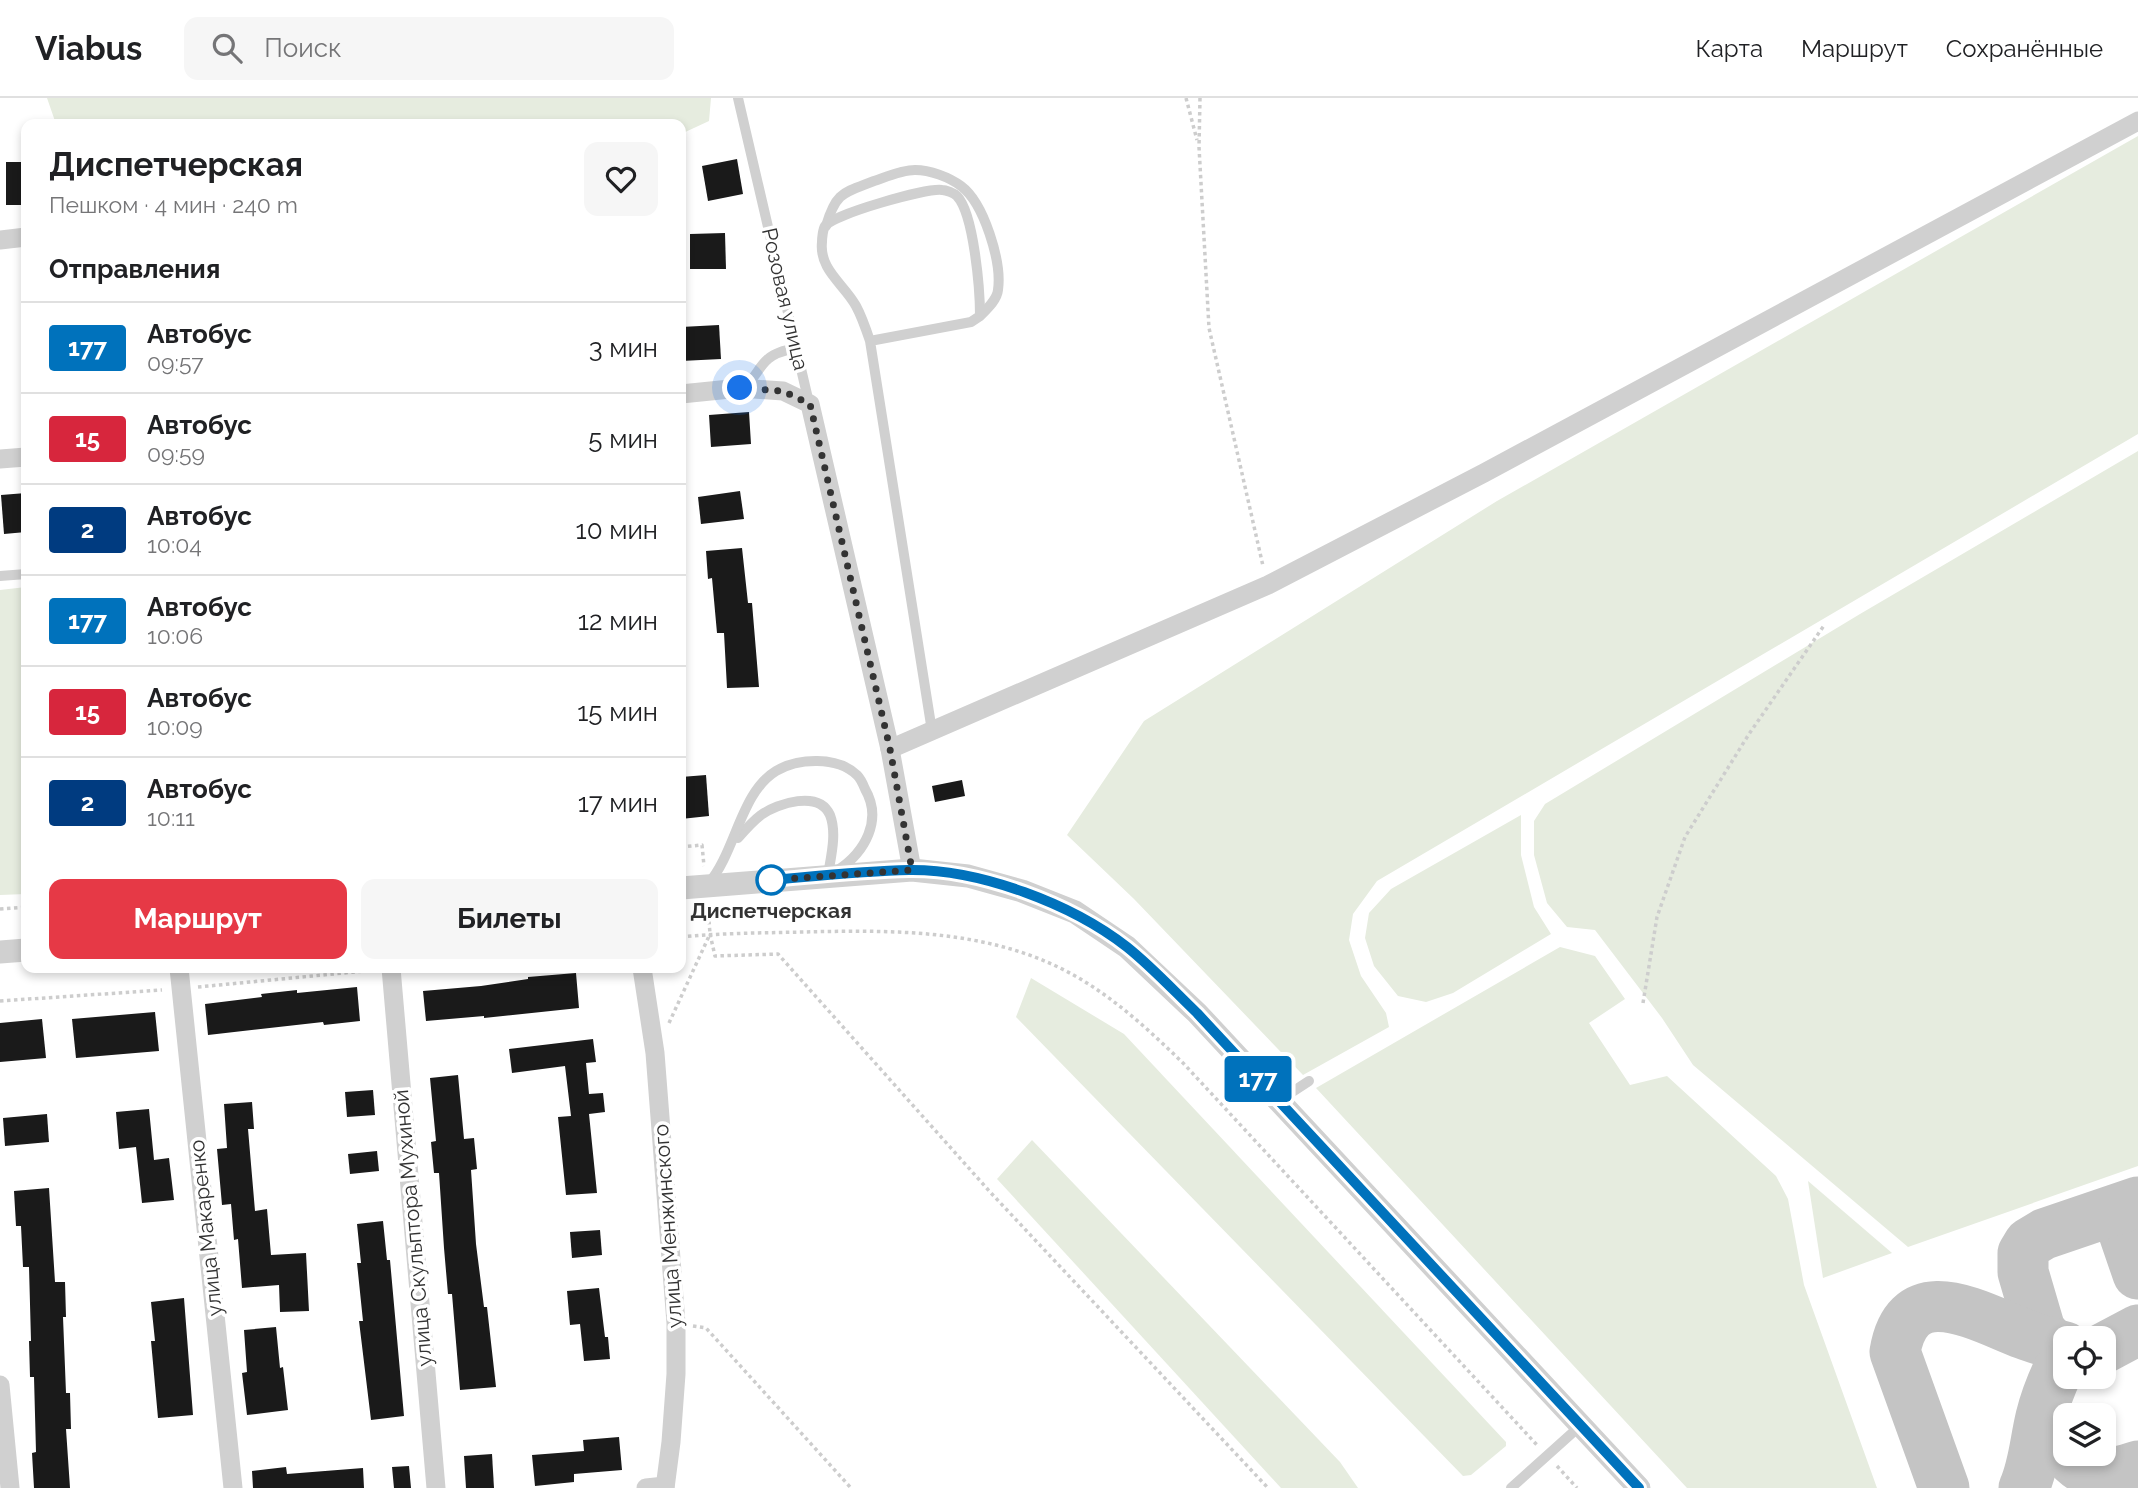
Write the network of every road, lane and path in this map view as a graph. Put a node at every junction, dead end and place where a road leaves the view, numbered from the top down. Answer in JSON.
{"nodes":[{"id":1,"x":737,"y":98,"type":"edge"},
{"id":2,"x":1186,"y":98,"type":"edge"},
{"id":3,"x":1200,"y":98,"type":"edge"},
{"id":4,"x":2138,"y":121,"type":"edge"},
{"id":5,"x":1199,"y":146,"type":"junction"},
{"id":6,"x":959,"y":190,"type":"junction"},
{"id":7,"x":825,"y":226,"type":"junction"},
{"id":8,"x":21,"y":238,"type":"edge"},
{"id":9,"x":0,"y":240,"type":"edge"},
{"id":10,"x":979,"y":316,"type":"junction"},
{"id":11,"x":870,"y":341,"type":"junction"},
{"id":12,"x":796,"y":348,"type":"junction"},
{"id":13,"x":740,"y":388,"type":"junction"},
{"id":14,"x":686,"y":393,"type":"edge"},
{"id":15,"x":810,"y":404,"type":"junction"},
{"id":16,"x":21,"y":457,"type":"edge"},
{"id":17,"x":0,"y":459,"type":"edge"},
{"id":18,"x":1263,"y":565,"type":"dead end"},
{"id":19,"x":21,"y":574,"type":"edge"},
{"id":20,"x":0,"y":576,"type":"edge"},
{"id":21,"x":1825,"y":624,"type":"dead end"},
{"id":22,"x":932,"y":731,"type":"junction"},
{"id":23,"x":890,"y":749,"type":"junction"},
{"id":24,"x":732,"y":843,"type":"junction"},
{"id":25,"x":686,"y":847,"type":"edge"},
{"id":26,"x":912,"y":870,"type":"junction"},
{"id":27,"x":828,"y":876,"type":"junction"},
{"id":28,"x":706,"y":886,"type":"junction"},
{"id":29,"x":686,"y":888,"type":"edge"},
{"id":30,"x":21,"y":907,"type":"edge"},
{"id":31,"x":0,"y":909,"type":"edge"},
{"id":32,"x":710,"y":934,"type":"junction"},
{"id":33,"x":686,"y":936,"type":"edge"},
{"id":34,"x":21,"y":950,"type":"edge"},
{"id":35,"x":0,"y":952,"type":"edge"},
{"id":36,"x":180,"y":973,"type":"edge"},
{"id":37,"x":391,"y":973,"type":"edge"},
{"id":38,"x":643,"y":973,"type":"edge"},
{"id":39,"x":1643,"y":1003,"type":"dead end"},
{"id":40,"x":655,"y":1053,"type":"junction"},
{"id":41,"x":1309,"y":1081,"type":"dead end"},
{"id":42,"x":1279,"y":1101,"type":"junction"},
{"id":43,"x":676,"y":1322,"type":"junction"},
{"id":44,"x":0,"y":1385,"type":"edge"},
{"id":45,"x":1580,"y":1426,"type":"junction"},
{"id":46,"x":1547,"y":1455,"type":"junction"},
{"id":47,"x":659,"y":1487,"type":"edge"},
{"id":48,"x":10,"y":1488,"type":"edge"},
{"id":49,"x":233,"y":1488,"type":"edge"},
{"id":50,"x":436,"y":1488,"type":"edge"},
{"id":51,"x":851,"y":1488,"type":"edge"},
{"id":52,"x":1268,"y":1488,"type":"edge"},
{"id":53,"x":1511,"y":1488,"type":"edge"},
{"id":54,"x":1577,"y":1488,"type":"edge"},
{"id":55,"x":1639,"y":1488,"type":"edge"}],
"edges":[{"from":1,"to":12,"type":"lane","name":"Розовая улица"},
{"from":2,"to":5,"type":"path"},
{"from":3,"to":5,"type":"path"},
{"from":4,"to":22,"type":"street"},
{"from":5,"to":18,"type":"path"},
{"from":6,"to":7,"type":"lane"},
{"from":6,"to":7,"type":"lane"},
{"from":6,"to":10,"type":"lane"},
{"from":6,"to":10,"type":"lane"},
{"from":7,"to":11,"type":"lane"},
{"from":8,"to":9,"type":"street"},
{"from":10,"to":11,"type":"lane"},
{"from":11,"to":22,"type":"lane"},
{"from":12,"to":13,"type":"lane"},
{"from":12,"to":15,"type":"lane","name":"Розовая улица"},
{"from":13,"to":14,"type":"street"},
{"from":13,"to":15,"type":"street"},
{"from":15,"to":23,"type":"street","name":"Розовая улица"},
{"from":16,"to":17,"type":"street"},
{"from":19,"to":20,"type":"lane"},
{"from":21,"to":39,"type":"path"},
{"from":22,"to":23,"type":"street"},
{"from":23,"to":26,"type":"street","name":"Розовая улица"},
{"from":24,"to":27,"type":"lane"},
{"from":24,"to":27,"type":"lane"},
{"from":24,"to":28,"type":"lane"},
{"from":25,"to":28,"type":"path"},
{"from":26,"to":27,"type":"street"},
{"from":26,"to":42,"type":"street"},
{"from":27,"to":28,"type":"street"},
{"from":28,"to":29,"type":"street"},
{"from":28,"to":32,"type":"path"},
{"from":30,"to":31,"type":"path"},
{"from":32,"to":33,"type":"path"},
{"from":32,"to":40,"type":"path"},
{"from":32,"to":46,"type":"path"},
{"from":32,"to":52,"type":"path"},
{"from":34,"to":35,"type":"street"},
{"from":36,"to":49,"type":"street","name":"улица Макаренко"},
{"from":37,"to":50,"type":"street","name":"улица Скульптора Мухиной"},
{"from":38,"to":40,"type":"street","name":"улица Менжинского"},
{"from":40,"to":43,"type":"street","name":"улица Менжинского"},
{"from":41,"to":42,"type":"lane"},
{"from":42,"to":45,"type":"street"},
{"from":43,"to":47,"type":"street","name":"улица Менжинского"},
{"from":43,"to":51,"type":"path"},
{"from":44,"to":48,"type":"street"},
{"from":45,"to":46,"type":"lane"},
{"from":45,"to":55,"type":"street"},
{"from":46,"to":53,"type":"lane"},
{"from":46,"to":54,"type":"path"}]}
